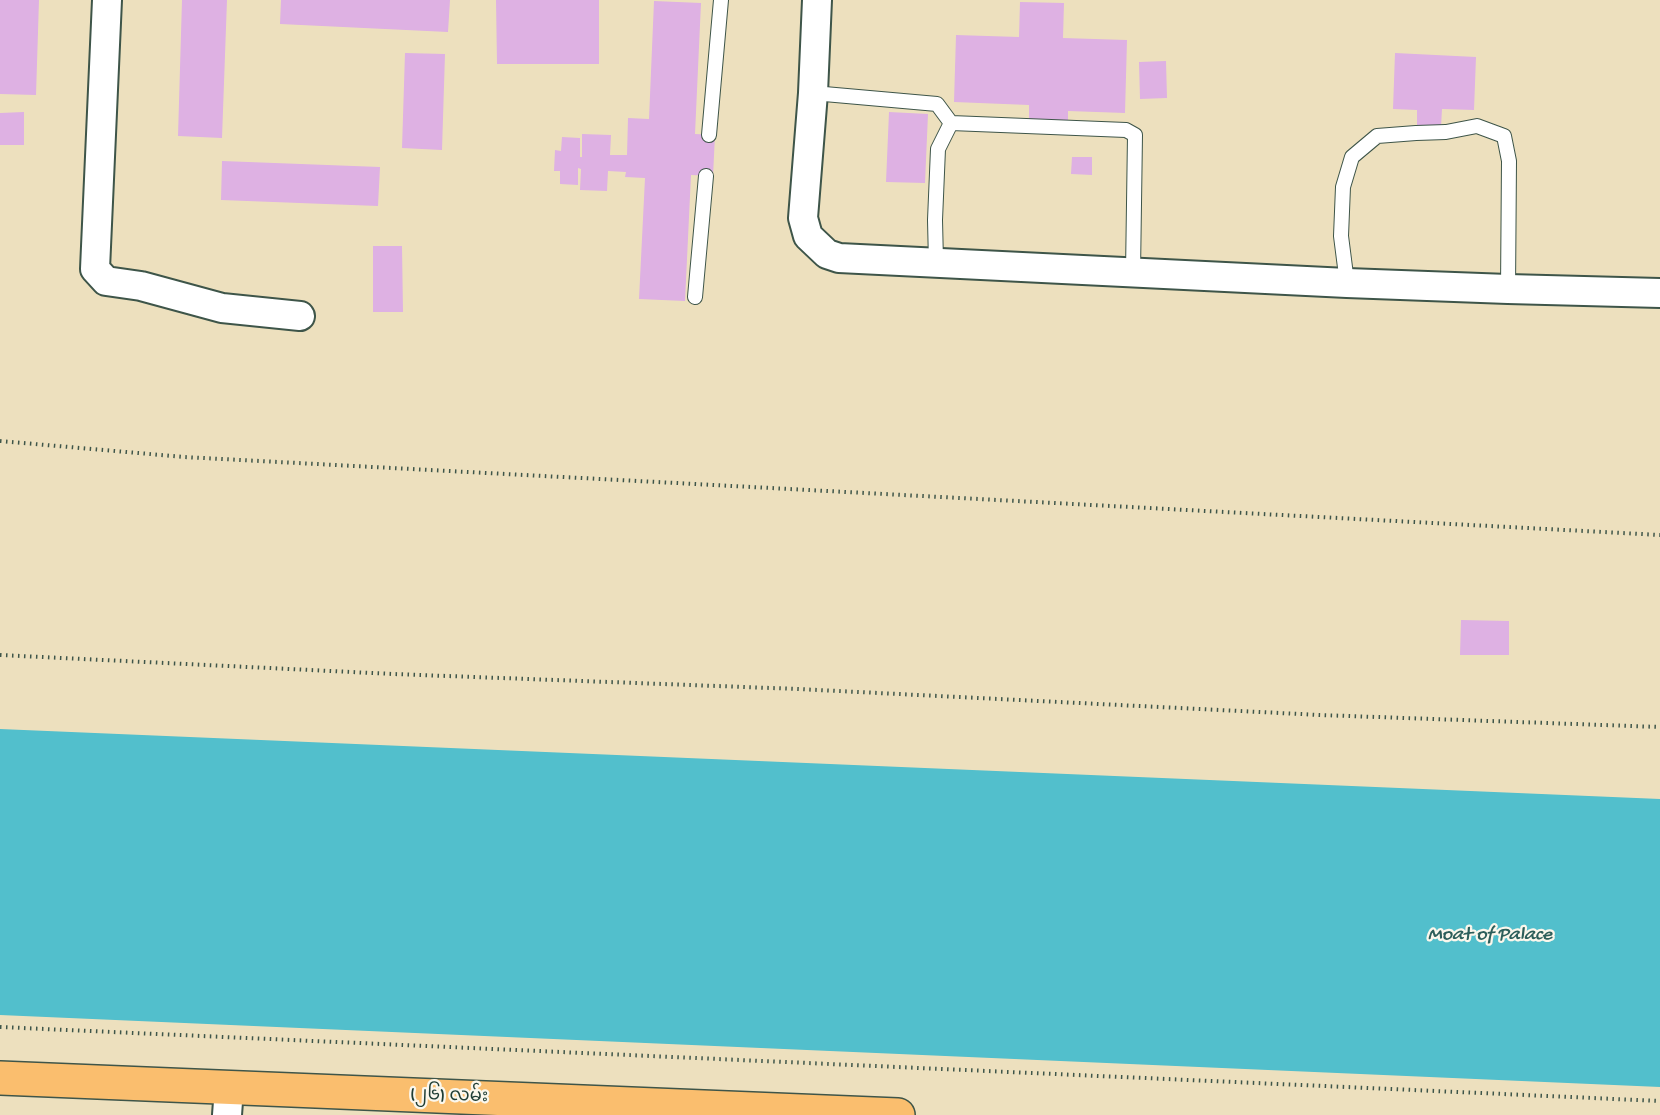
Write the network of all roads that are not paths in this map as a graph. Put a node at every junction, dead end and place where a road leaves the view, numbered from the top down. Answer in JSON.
{"nodes":[{"id":1,"x":107,"y":0,"type":"edge"},
{"id":2,"x":721,"y":0,"type":"edge"},
{"id":3,"x":817,"y":0,"type":"edge"},
{"id":4,"x":813,"y":93,"type":"junction"},
{"id":5,"x":951,"y":123,"type":"junction"},
{"id":6,"x":709,"y":135,"type":"dead end"},
{"id":7,"x":706,"y":176,"type":"dead end"},
{"id":8,"x":936,"y":262,"type":"junction"},
{"id":9,"x":1133,"y":272,"type":"junction"},
{"id":10,"x":1347,"y":283,"type":"junction"},
{"id":11,"x":1508,"y":290,"type":"junction"},
{"id":12,"x":1660,"y":293,"type":"edge"},
{"id":13,"x":695,"y":297,"type":"dead end"},
{"id":14,"x":300,"y":316,"type":"dead end"},
{"id":15,"x":0,"y":1078,"type":"edge"},
{"id":16,"x":228,"y":1101,"type":"edge"},
{"id":17,"x":778,"y":1113,"type":"edge"},
{"id":18,"x":898,"y":1115,"type":"edge"}],
"edges":[{"from":1,"to":14,"type":"street"},
{"from":2,"to":6,"type":"lane"},
{"from":3,"to":4,"type":"street"},
{"from":4,"to":5,"type":"lane"},
{"from":4,"to":8,"type":"street"},
{"from":5,"to":8,"type":"lane"},
{"from":5,"to":9,"type":"lane"},
{"from":7,"to":13,"type":"lane"},
{"from":8,"to":9,"type":"street"},
{"from":9,"to":10,"type":"street"},
{"from":10,"to":11,"type":"street"},
{"from":10,"to":11,"type":"lane"},
{"from":11,"to":12,"type":"street"},
{"from":15,"to":16,"type":"main road","name":"(၂၆) လမ်း"},
{"from":16,"to":17,"type":"main road","name":"(၂၆) လမ်း"},
{"from":17,"to":18,"type":"main road","name":"(၂၆) လမ်း"}]}
